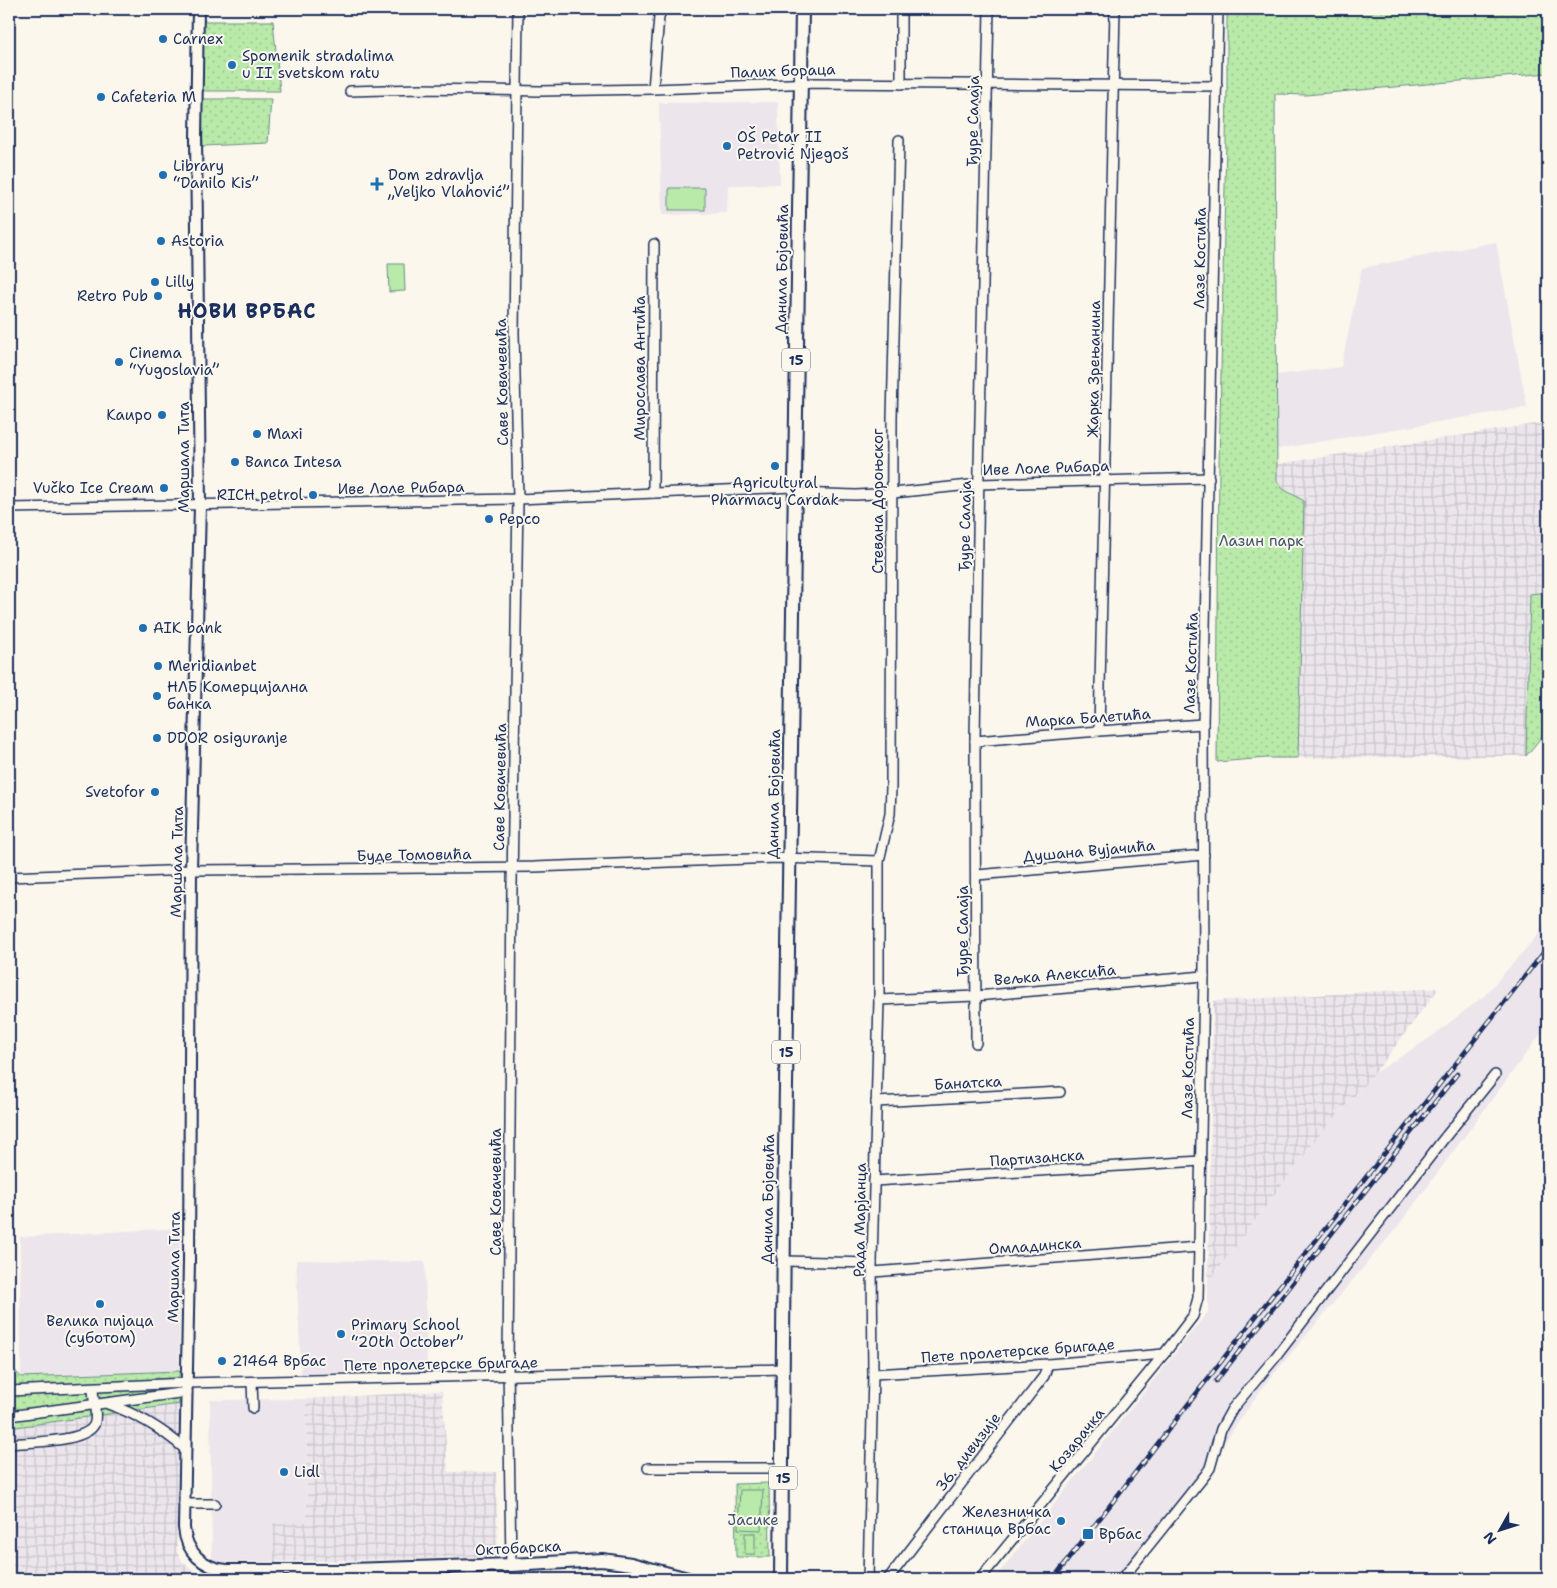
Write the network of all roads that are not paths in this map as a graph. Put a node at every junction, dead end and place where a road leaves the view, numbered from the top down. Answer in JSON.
{"nodes":[{"id":1,"x":198,"y":9,"type":"edge"},
{"id":2,"x":518,"y":9,"type":"edge"},
{"id":3,"x":662,"y":9,"type":"edge"},
{"id":4,"x":802,"y":9,"type":"edge"},
{"id":5,"x":901,"y":9,"type":"edge"},
{"id":6,"x":989,"y":9,"type":"edge"},
{"id":7,"x":1115,"y":9,"type":"edge"},
{"id":8,"x":1218,"y":9,"type":"edge"},
{"id":9,"x":801,"y":84,"type":"junction"},
{"id":10,"x":901,"y":84,"type":"junction"},
{"id":11,"x":988,"y":84,"type":"junction"},
{"id":12,"x":1114,"y":84,"type":"junction"},
{"id":13,"x":1217,"y":86,"type":"junction"},
{"id":14,"x":518,"y":90,"type":"junction"},
{"id":15,"x":653,"y":90,"type":"junction"},
{"id":16,"x":350,"y":91,"type":"dead end"},
{"id":17,"x":899,"y":140,"type":"dead end"},
{"id":18,"x":654,"y":244,"type":"dead end"},
{"id":19,"x":1209,"y":478,"type":"junction"},
{"id":20,"x":1105,"y":480,"type":"junction"},
{"id":21,"x":979,"y":484,"type":"junction"},
{"id":22,"x":794,"y":490,"type":"junction"},
{"id":23,"x":653,"y":493,"type":"junction"},
{"id":24,"x":893,"y":493,"type":"junction"},
{"id":25,"x":518,"y":499,"type":"junction"},
{"id":26,"x":200,"y":505,"type":"junction"},
{"id":27,"x":9,"y":508,"type":"edge"},
{"id":28,"x":1203,"y":724,"type":"junction"},
{"id":29,"x":1099,"y":731,"type":"junction"},
{"id":30,"x":975,"y":741,"type":"junction"},
{"id":31,"x":1204,"y":855,"type":"junction"},
{"id":32,"x":789,"y":858,"type":"junction"},
{"id":33,"x":879,"y":861,"type":"junction"},
{"id":34,"x":512,"y":867,"type":"junction"},
{"id":35,"x":191,"y":870,"type":"junction"},
{"id":36,"x":977,"y":875,"type":"junction"},
{"id":37,"x":9,"y":877,"type":"edge"},
{"id":38,"x":1204,"y":976,"type":"junction"},
{"id":39,"x":976,"y":996,"type":"junction"},
{"id":40,"x":879,"y":1000,"type":"junction"},
{"id":41,"x":976,"y":1044,"type":"dead end"},
{"id":42,"x":1495,"y":1075,"type":"dead end"},
{"id":43,"x":1060,"y":1092,"type":"dead end"},
{"id":44,"x":876,"y":1102,"type":"junction"},
{"id":45,"x":1201,"y":1162,"type":"junction"},
{"id":46,"x":874,"y":1181,"type":"junction"},
{"id":47,"x":1199,"y":1247,"type":"junction"},
{"id":48,"x":784,"y":1261,"type":"junction"},
{"id":49,"x":873,"y":1268,"type":"junction"},
{"id":50,"x":1193,"y":1316,"type":"joint"},
{"id":51,"x":1164,"y":1354,"type":"junction"},
{"id":52,"x":1048,"y":1364,"type":"junction"},
{"id":53,"x":783,"y":1369,"type":"junction"},
{"id":54,"x":873,"y":1374,"type":"junction"},
{"id":55,"x":508,"y":1376,"type":"junction"},
{"id":56,"x":252,"y":1382,"type":"junction"},
{"id":57,"x":93,"y":1388,"type":"junction"},
{"id":58,"x":186,"y":1388,"type":"junction"},
{"id":59,"x":9,"y":1391,"type":"edge"},
{"id":60,"x":105,"y":1403,"type":"junction"},
{"id":61,"x":94,"y":1405,"type":"junction"},
{"id":62,"x":253,"y":1408,"type":"dead end"},
{"id":63,"x":9,"y":1416,"type":"edge"},
{"id":64,"x":9,"y":1444,"type":"edge"},
{"id":65,"x":185,"y":1449,"type":"junction"},
{"id":66,"x":648,"y":1468,"type":"dead end"},
{"id":67,"x":783,"y":1468,"type":"junction"},
{"id":68,"x":184,"y":1504,"type":"junction"},
{"id":69,"x":215,"y":1504,"type":"dead end"},
{"id":70,"x":511,"y":1565,"type":"junction"},
{"id":71,"x":348,"y":1575,"type":"edge"},
{"id":72,"x":688,"y":1579,"type":"edge"},
{"id":73,"x":782,"y":1579,"type":"edge"},
{"id":74,"x":868,"y":1579,"type":"edge"},
{"id":75,"x":888,"y":1579,"type":"edge"},
{"id":76,"x":980,"y":1579,"type":"edge"},
{"id":77,"x":1122,"y":1579,"type":"edge"}],
"edges":[{"from":1,"to":26,"type":"street","name":"Маршала Тита"},
{"from":2,"to":14,"type":"street","name":"Саве Ковачевића"},
{"from":3,"to":15,"type":"street"},
{"from":4,"to":9,"type":"main road","name":"Данила Бојовића","number":"15"},
{"from":5,"to":10,"type":"street"},
{"from":6,"to":11,"type":"street","name":"Ђуре Салаја"},
{"from":7,"to":12,"type":"street","name":"Жарка Зрењанина"},
{"from":8,"to":13,"type":"street","name":"Лазе Костића"},
{"from":9,"to":10,"type":"street","name":"Палих бораца"},
{"from":9,"to":15,"type":"street","name":"Палих бораца"},
{"from":9,"to":22,"type":"main road","name":"Данила Бојовића","number":"15"},
{"from":10,"to":11,"type":"street","name":"Палих бораца"},
{"from":11,"to":12,"type":"street","name":"Палих бораца"},
{"from":11,"to":21,"type":"street","name":"Ђуре Салаја"},
{"from":12,"to":13,"type":"street","name":"Палих бораца"},
{"from":12,"to":20,"type":"street","name":"Жарка Зрењанина"},
{"from":13,"to":19,"type":"street","name":"Лазе Костића"},
{"from":14,"to":15,"type":"street","name":"Палих бораца"},
{"from":14,"to":16,"type":"street","name":"Палих бораца"},
{"from":14,"to":25,"type":"street","name":"Саве Ковачевића"},
{"from":17,"to":24,"type":"street","name":"Стевана Дороњског"},
{"from":18,"to":23,"type":"street","name":"Мирослава Антића"},
{"from":19,"to":20,"type":"street","name":"Иве Лоле Рибара"},
{"from":19,"to":28,"type":"street","name":"Лазе Костића"},
{"from":20,"to":21,"type":"street","name":"Иве Лоле Рибара"},
{"from":20,"to":29,"type":"street","name":"Жарка Зрењанина"},
{"from":21,"to":24,"type":"street","name":"Иве Лоле Рибара"},
{"from":21,"to":30,"type":"street","name":"Ђуре Салаја"},
{"from":22,"to":23,"type":"street","name":"Иве Лоле Рибара"},
{"from":22,"to":24,"type":"street","name":"Иве Лоле Рибара"},
{"from":22,"to":32,"type":"main road","name":"Данила Бојовића","number":"15"},
{"from":23,"to":25,"type":"street","name":"Иве Лоле Рибара"},
{"from":24,"to":33,"type":"street","name":"Стевана Дороњског"},
{"from":25,"to":26,"type":"street","name":"Иве Лоле Рибара"},
{"from":25,"to":34,"type":"street","name":"Саве Ковачевића"},
{"from":26,"to":27,"type":"street","name":"Иве Лоле Рибара"},
{"from":26,"to":35,"type":"street","name":"Маршала Тита"},
{"from":28,"to":29,"type":"street","name":"Марка Балетића"},
{"from":28,"to":31,"type":"street","name":"Лазе Костића"},
{"from":29,"to":30,"type":"street","name":"Марка Балетића"},
{"from":30,"to":36,"type":"street","name":"Ђуре Салаја"},
{"from":31,"to":36,"type":"street","name":"Душана Вујачића"},
{"from":31,"to":38,"type":"street","name":"Лазе Костића"},
{"from":32,"to":33,"type":"street","name":"Буде Томовића"},
{"from":32,"to":34,"type":"street","name":"Буде Томовића"},
{"from":32,"to":48,"type":"main road","name":"Данила Бојовића","number":"15"},
{"from":33,"to":40,"type":"street","name":"Рада Марјанца"},
{"from":34,"to":35,"type":"street","name":"Буде Томовића"},
{"from":34,"to":55,"type":"street","name":"Саве Ковачевића"},
{"from":35,"to":37,"type":"street","name":"Буде Томовића"},
{"from":35,"to":58,"type":"street","name":"Маршала Тита"},
{"from":36,"to":39,"type":"street","name":"Ђуре Салаја"},
{"from":38,"to":39,"type":"street","name":"Вељка Алексића"},
{"from":38,"to":45,"type":"street","name":"Лазе Костића"},
{"from":39,"to":40,"type":"street","name":"Вељка Алексића"},
{"from":39,"to":41,"type":"street","name":"Ђуре Салаја"},
{"from":40,"to":44,"type":"street","name":"Рада Марјанца"},
{"from":42,"to":77,"type":"street"},
{"from":43,"to":44,"type":"street","name":"Банатска"},
{"from":44,"to":46,"type":"street","name":"Рада Марјанца"},
{"from":45,"to":46,"type":"street","name":"Партизанска"},
{"from":45,"to":47,"type":"street","name":"Лазе Костића"},
{"from":46,"to":49,"type":"street","name":"Рада Марјанца"},
{"from":47,"to":49,"type":"street","name":"Омладинска"},
{"from":47,"to":50,"type":"street","name":"Лазе Костића"},
{"from":48,"to":49,"type":"street","name":"Омладинска"},
{"from":48,"to":53,"type":"main road","name":"Данила Бојовића","number":"15"},
{"from":49,"to":54,"type":"street","name":"Рада Марјанца"},
{"from":50,"to":51,"type":"street","name":"Козарачка"},
{"from":51,"to":52,"type":"street","name":"Пете пролетерске бригаде"},
{"from":51,"to":76,"type":"street","name":"Козарачка"},
{"from":52,"to":54,"type":"street","name":"Пете пролетерске бригаде"},
{"from":52,"to":75,"type":"street","name":"36. дивизије"},
{"from":53,"to":55,"type":"street","name":"Пете пролетерске бригаде"},
{"from":53,"to":67,"type":"main road","name":"Данила Бојовића","number":"15"},
{"from":54,"to":74,"type":"street","name":"Рада Марјанца"},
{"from":55,"to":56,"type":"street","name":"Пете пролетерске бригаде"},
{"from":55,"to":70,"type":"street","name":"Саве Ковачевића"},
{"from":56,"to":58,"type":"street","name":"Пете пролетерске бригаде"},
{"from":56,"to":62,"type":"street"},
{"from":57,"to":58,"type":"street","name":"Пете пролетерске бригаде"},
{"from":57,"to":59,"type":"street","name":"Пете пролетерске бригаде"},
{"from":57,"to":61,"type":"street"},
{"from":58,"to":60,"type":"street"},
{"from":58,"to":65,"type":"street","name":"Маршала Тита"},
{"from":60,"to":61,"type":"street"},
{"from":60,"to":65,"type":"street"},
{"from":61,"to":63,"type":"street"},
{"from":61,"to":64,"type":"street"},
{"from":65,"to":68,"type":"street","name":"Маршала Тита"},
{"from":66,"to":67,"type":"street"},
{"from":67,"to":73,"type":"main road","name":"Данила Бојовића","number":"15"},
{"from":68,"to":69,"type":"street"},
{"from":68,"to":71,"type":"street","name":"Маршала Тита"},
{"from":70,"to":71,"type":"main road","name":"Октобарска"},
{"from":70,"to":72,"type":"main road","name":"Октобарска"}]}
